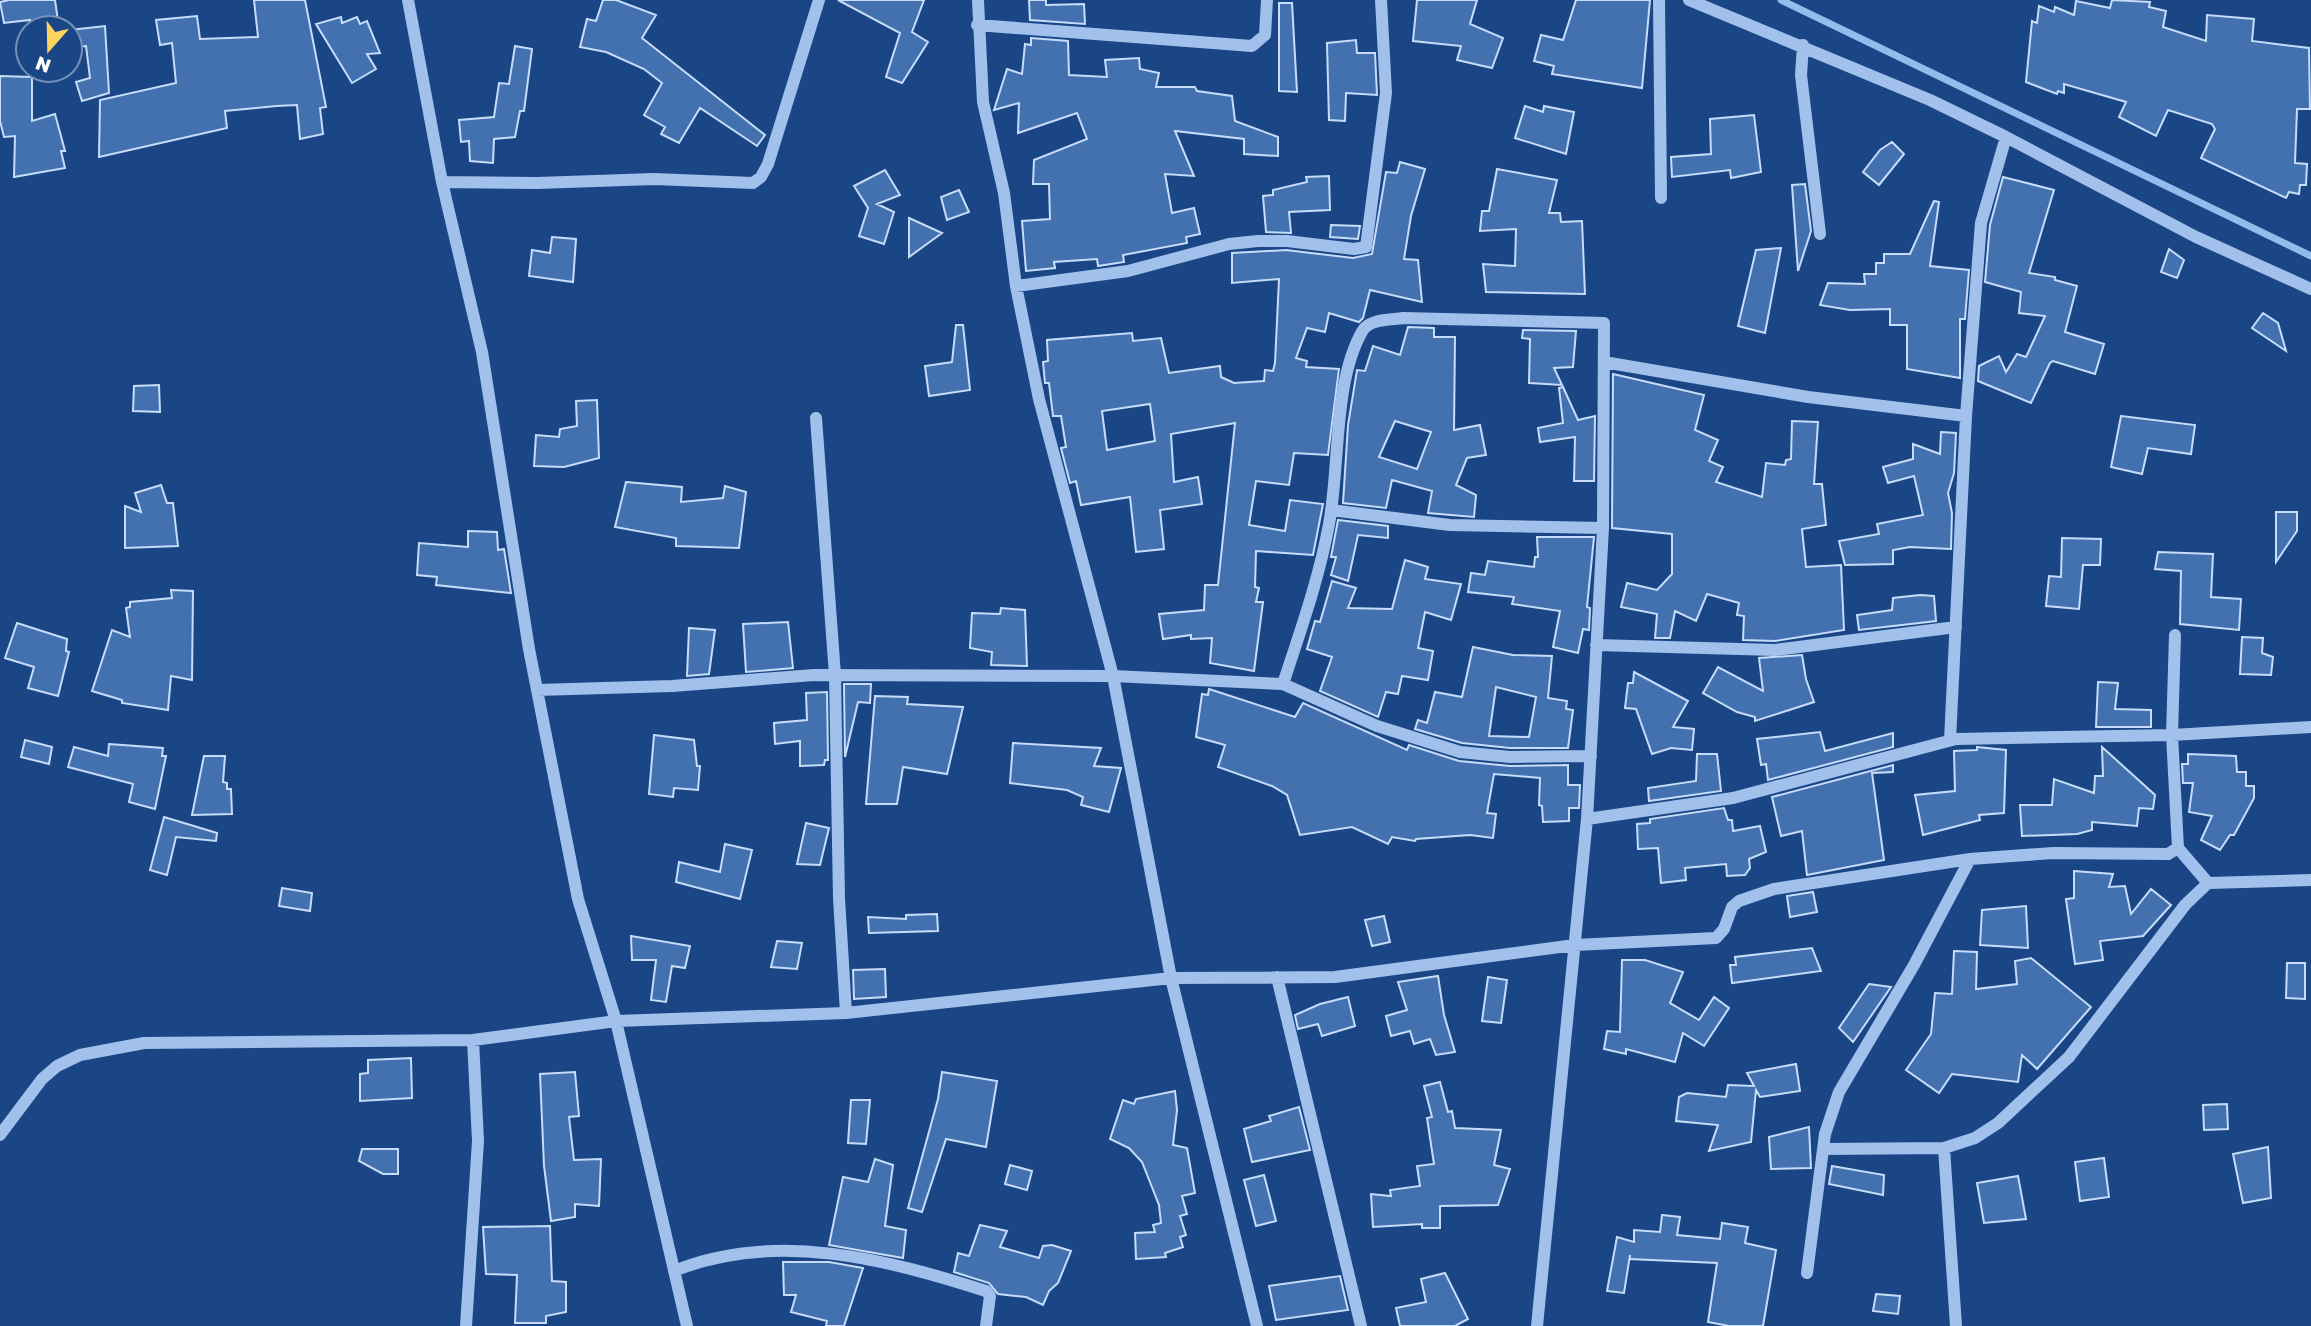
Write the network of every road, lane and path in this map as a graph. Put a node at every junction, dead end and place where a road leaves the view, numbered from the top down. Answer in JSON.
{"nodes":[{"id":1,"x":408,"y":0,"type":"edge"},
{"id":2,"x":819,"y":0,"type":"edge"},
{"id":3,"x":978,"y":0,"type":"edge"},
{"id":4,"x":1267,"y":0,"type":"edge"},
{"id":5,"x":1381,"y":0,"type":"edge"},
{"id":6,"x":1659,"y":0,"type":"edge"},
{"id":7,"x":1689,"y":0,"type":"edge"},
{"id":8,"x":978,"y":25,"type":"junction"},
{"id":9,"x":1803,"y":45,"type":"junction"},
{"id":10,"x":2006,"y":136,"type":"junction"},
{"id":11,"x":442,"y":183,"type":"junction"},
{"id":12,"x":1661,"y":198,"type":"dead end"},
{"id":13,"x":1820,"y":234,"type":"dead end"},
{"id":14,"x":1016,"y":286,"type":"junction"},
{"id":15,"x":2311,"y":289,"type":"edge"},
{"id":16,"x":1604,"y":362,"type":"junction"},
{"id":17,"x":1966,"y":416,"type":"junction"},
{"id":18,"x":816,"y":418,"type":"dead end"},
{"id":19,"x":1331,"y":510,"type":"junction"},
{"id":20,"x":1603,"y":528,"type":"junction"},
{"id":21,"x":1956,"y":627,"type":"junction"},
{"id":22,"x":2175,"y":635,"type":"dead end"},
{"id":23,"x":1596,"y":645,"type":"junction"},
{"id":24,"x":835,"y":675,"type":"junction"},
{"id":25,"x":1113,"y":676,"type":"junction"},
{"id":26,"x":1283,"y":684,"type":"junction"},
{"id":27,"x":537,"y":690,"type":"junction"},
{"id":28,"x":2311,"y":727,"type":"edge"},
{"id":29,"x":2172,"y":735,"type":"junction"},
{"id":30,"x":1950,"y":740,"type":"junction"},
{"id":31,"x":1591,"y":757,"type":"junction"},
{"id":32,"x":1587,"y":819,"type":"junction"},
{"id":33,"x":2178,"y":848,"type":"junction"},
{"id":34,"x":1970,"y":859,"type":"junction"},
{"id":35,"x":2311,"y":880,"type":"edge"},
{"id":36,"x":2208,"y":883,"type":"junction"},
{"id":37,"x":1575,"y":946,"type":"junction"},
{"id":38,"x":1277,"y":977,"type":"junction"},
{"id":39,"x":1171,"y":978,"type":"junction"},
{"id":40,"x":846,"y":1013,"type":"junction"},
{"id":41,"x":616,"y":1021,"type":"junction"},
{"id":42,"x":473,"y":1040,"type":"junction"},
{"id":43,"x":0,"y":1135,"type":"edge"},
{"id":44,"x":1944,"y":1148,"type":"junction"},
{"id":45,"x":1823,"y":1149,"type":"junction"},
{"id":46,"x":674,"y":1271,"type":"junction"},
{"id":47,"x":1807,"y":1273,"type":"dead end"},
{"id":48,"x":466,"y":1326,"type":"edge"},
{"id":49,"x":687,"y":1326,"type":"edge"},
{"id":50,"x":986,"y":1326,"type":"edge"},
{"id":51,"x":1257,"y":1326,"type":"edge"},
{"id":52,"x":1361,"y":1326,"type":"edge"},
{"id":53,"x":1537,"y":1326,"type":"edge"},
{"id":54,"x":1956,"y":1326,"type":"edge"}],
"edges":[{"from":1,"to":11,"type":"street"},
{"from":2,"to":11,"type":"street"},
{"from":3,"to":8,"type":"street"},
{"from":4,"to":8,"type":"street"},
{"from":5,"to":14,"type":"street"},
{"from":6,"to":12,"type":"street"},
{"from":7,"to":9,"type":"street"},
{"from":8,"to":14,"type":"street"},
{"from":9,"to":10,"type":"street"},
{"from":9,"to":13,"type":"street"},
{"from":10,"to":15,"type":"street"},
{"from":10,"to":17,"type":"street"},
{"from":11,"to":27,"type":"street"},
{"from":14,"to":25,"type":"street"},
{"from":16,"to":17,"type":"street"},
{"from":16,"to":19,"type":"street"},
{"from":16,"to":20,"type":"street"},
{"from":17,"to":21,"type":"street"},
{"from":18,"to":24,"type":"street"},
{"from":19,"to":20,"type":"street"},
{"from":19,"to":26,"type":"street"},
{"from":20,"to":23,"type":"street"},
{"from":21,"to":23,"type":"street"},
{"from":21,"to":30,"type":"street"},
{"from":22,"to":29,"type":"street"},
{"from":23,"to":31,"type":"street"},
{"from":24,"to":25,"type":"street"},
{"from":24,"to":27,"type":"street"},
{"from":24,"to":40,"type":"street"},
{"from":25,"to":26,"type":"street"},
{"from":25,"to":39,"type":"street"},
{"from":26,"to":31,"type":"street"},
{"from":27,"to":41,"type":"street"},
{"from":28,"to":29,"type":"street"},
{"from":29,"to":30,"type":"street"},
{"from":29,"to":33,"type":"street"},
{"from":30,"to":32,"type":"street"},
{"from":31,"to":32,"type":"street"},
{"from":32,"to":37,"type":"street"},
{"from":33,"to":34,"type":"street"},
{"from":33,"to":36,"type":"street"},
{"from":34,"to":37,"type":"street"},
{"from":34,"to":45,"type":"street"},
{"from":35,"to":36,"type":"street"},
{"from":36,"to":44,"type":"street"},
{"from":37,"to":38,"type":"street"},
{"from":37,"to":53,"type":"street"},
{"from":38,"to":39,"type":"street"},
{"from":38,"to":52,"type":"street"},
{"from":39,"to":40,"type":"street"},
{"from":39,"to":51,"type":"street"},
{"from":40,"to":41,"type":"street"},
{"from":41,"to":42,"type":"street"},
{"from":41,"to":46,"type":"street"},
{"from":42,"to":43,"type":"street"},
{"from":42,"to":48,"type":"street"},
{"from":44,"to":45,"type":"street"},
{"from":44,"to":54,"type":"street"},
{"from":45,"to":47,"type":"street"},
{"from":46,"to":49,"type":"street"},
{"from":46,"to":50,"type":"street"}]}
